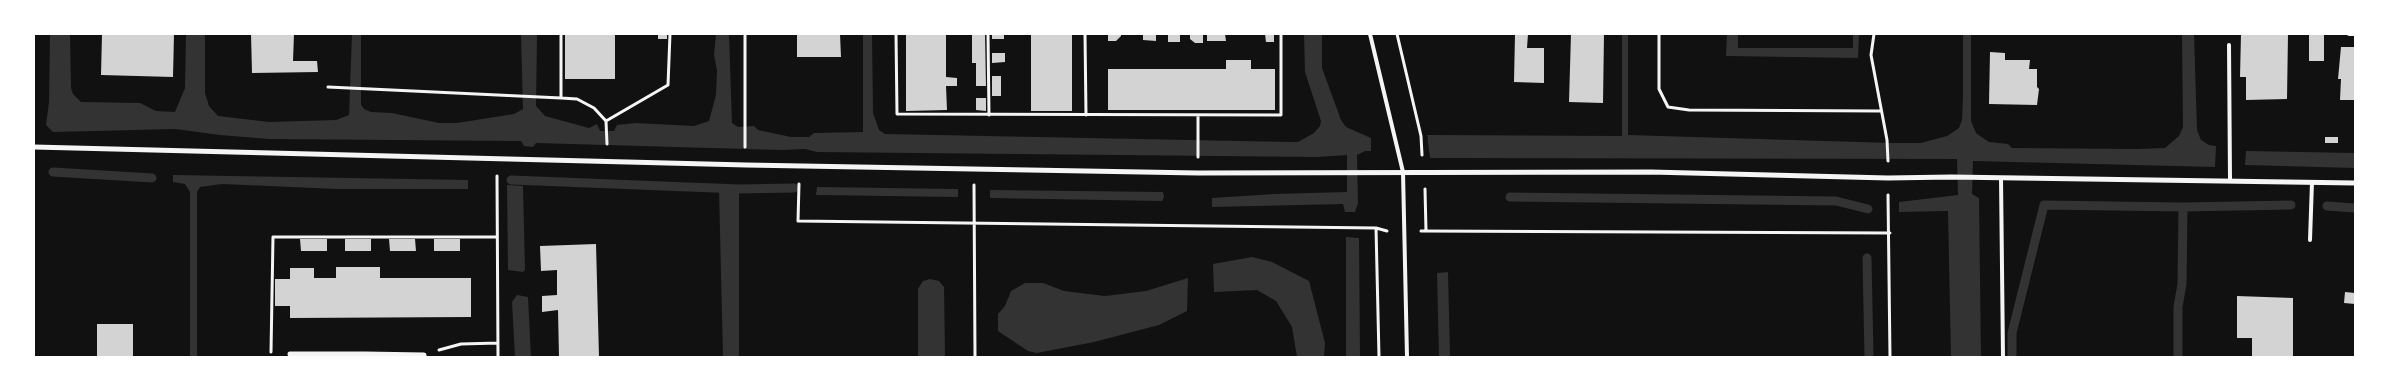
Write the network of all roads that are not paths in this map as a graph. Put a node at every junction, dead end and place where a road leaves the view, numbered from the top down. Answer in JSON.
{"nodes":[{"id":1,"x":1370,"y":34,"type":"edge"},
{"id":2,"x":2349,"y":34,"type":"edge"},
{"id":3,"x":2355,"y":34,"type":"edge"},
{"id":4,"x":2229,"y":45,"type":"dead end"},
{"id":5,"x":34,"y":146,"type":"edge"},
{"id":6,"x":1403,"y":172,"type":"junction"},
{"id":7,"x":2000,"y":178,"type":"junction"},
{"id":8,"x":2230,"y":180,"type":"junction"},
{"id":9,"x":2312,"y":182,"type":"junction"},
{"id":10,"x":2355,"y":183,"type":"edge"},
{"id":11,"x":2310,"y":240,"type":"dead end"},
{"id":12,"x":290,"y":354,"type":"dead end"},
{"id":13,"x":365,"y":355,"type":"edge"},
{"id":14,"x":424,"y":356,"type":"edge"},
{"id":15,"x":1407,"y":357,"type":"edge"},
{"id":16,"x":2003,"y":357,"type":"edge"}],
"edges":[{"from":1,"to":6,"type":"lane"},
{"from":2,"to":3,"type":"lane"},
{"from":4,"to":8,"type":"lane"},
{"from":5,"to":6,"type":"street"},
{"from":6,"to":7,"type":"street"},
{"from":6,"to":15,"type":"lane"},
{"from":7,"to":8,"type":"street"},
{"from":7,"to":16,"type":"lane"},
{"from":8,"to":9,"type":"street"},
{"from":9,"to":10,"type":"street"},
{"from":9,"to":11,"type":"lane"},
{"from":12,"to":13,"type":"street"},
{"from":13,"to":14,"type":"street"}]}
